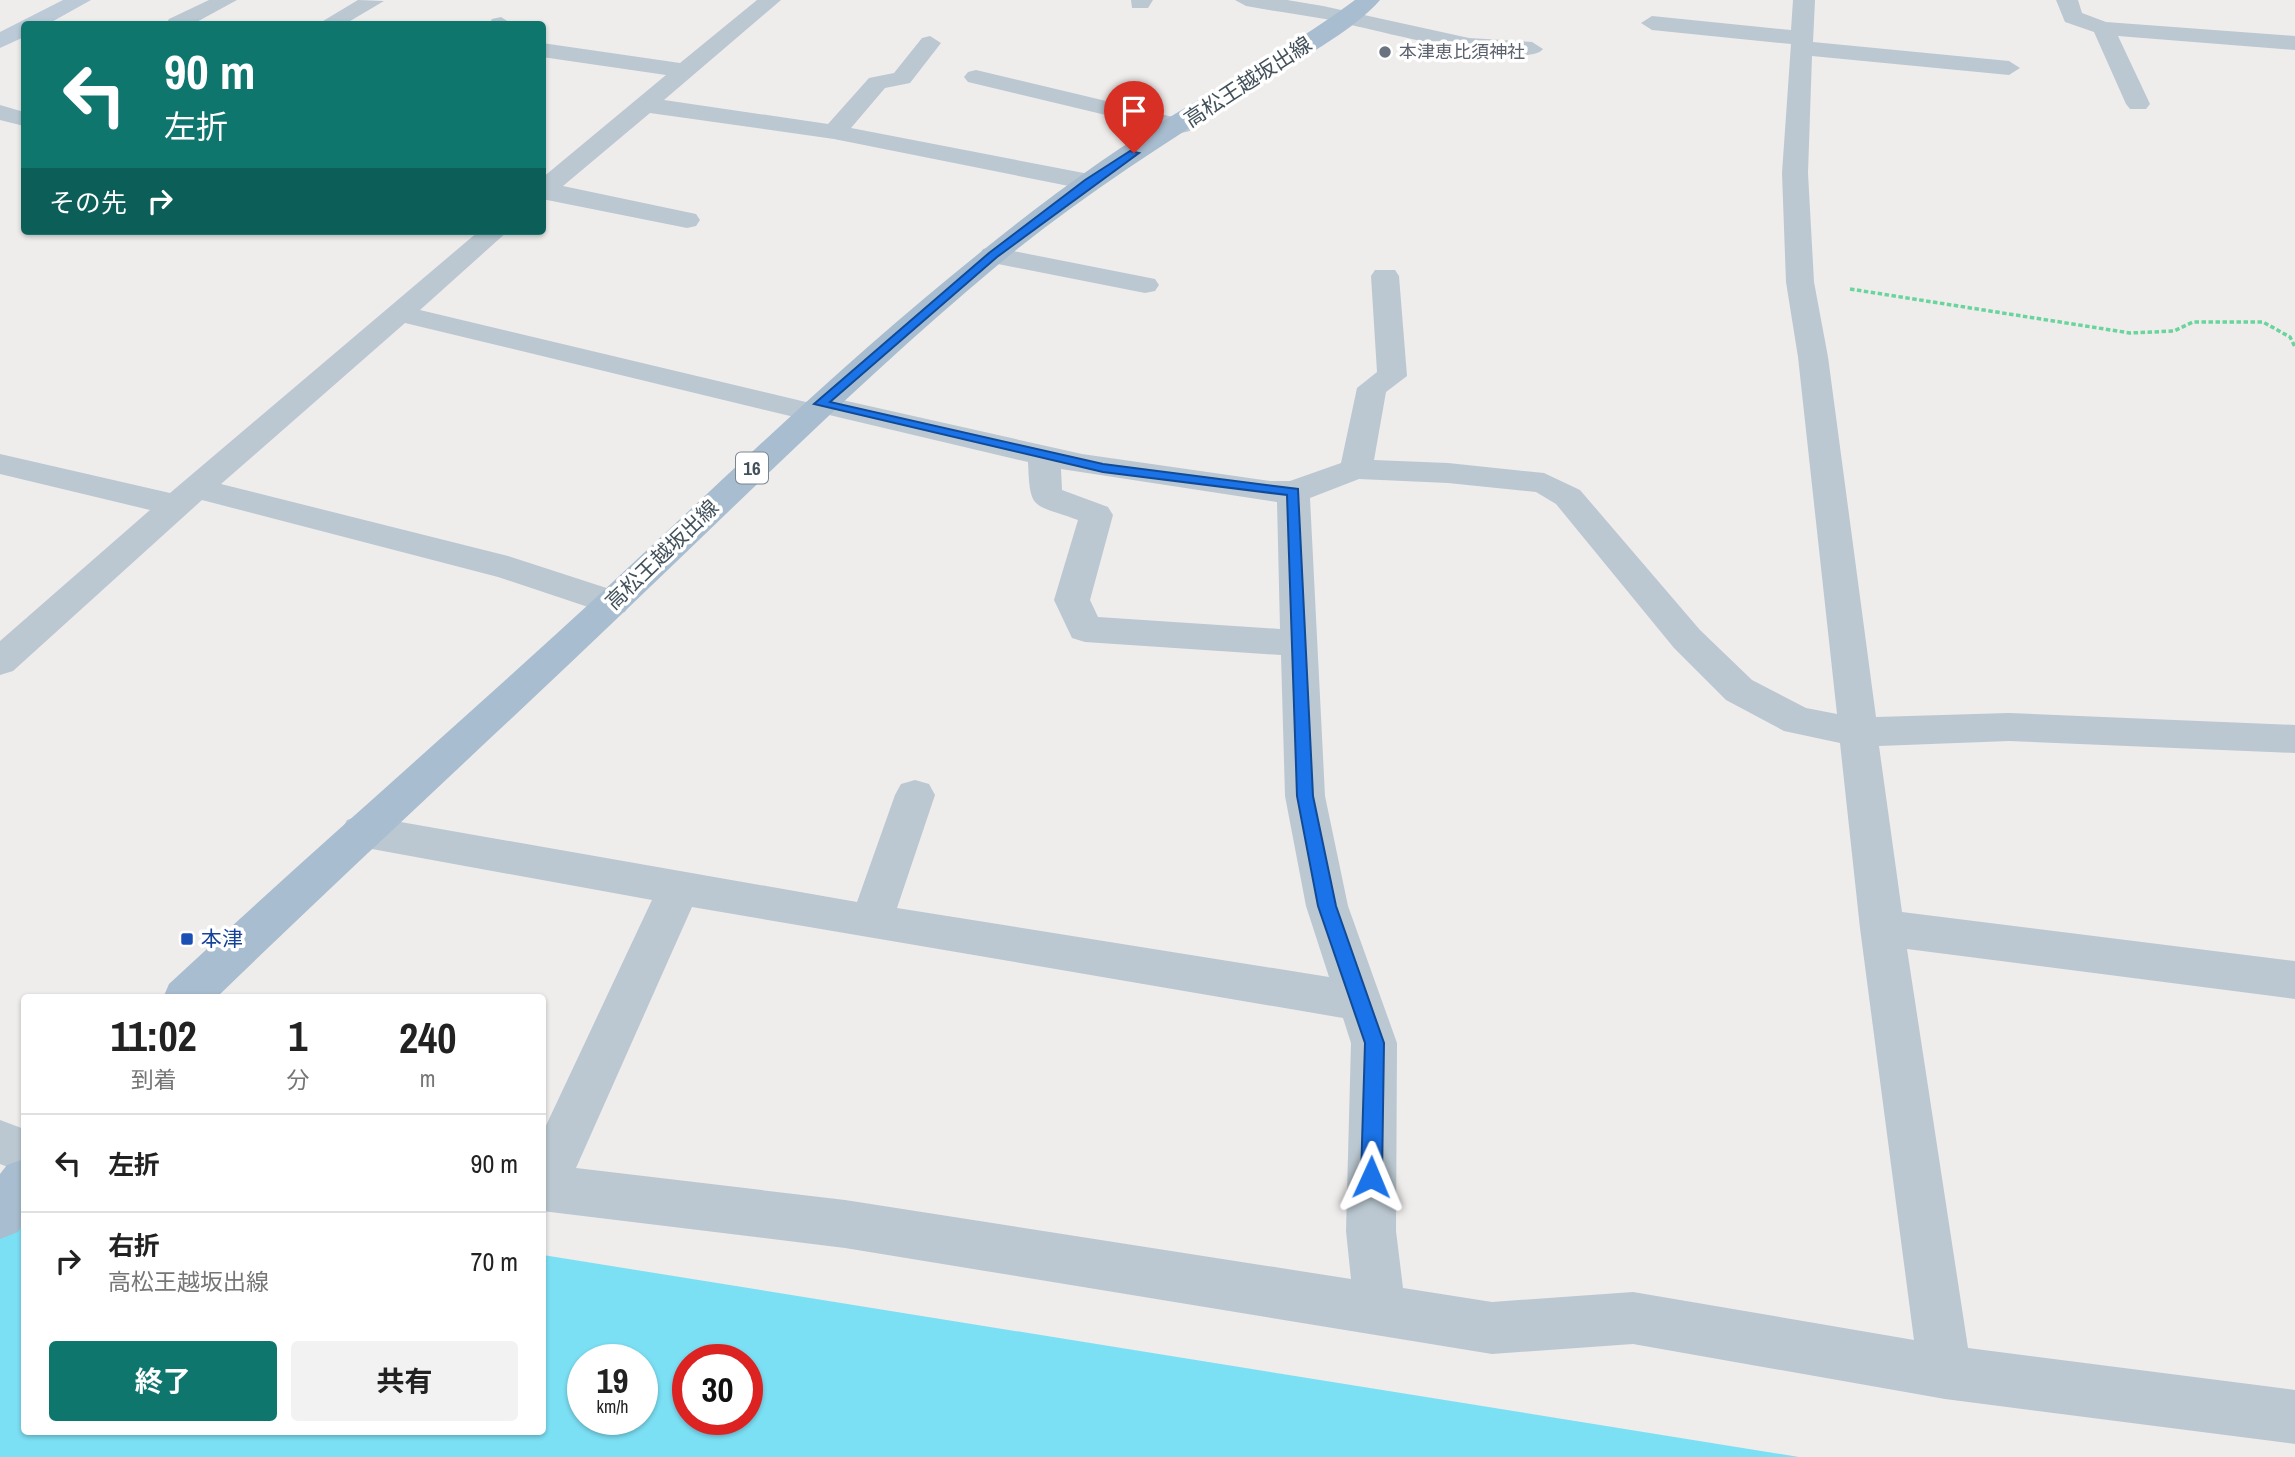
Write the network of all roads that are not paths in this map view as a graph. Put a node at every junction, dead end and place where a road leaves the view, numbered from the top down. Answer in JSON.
{"nodes":[{"id":1,"x":80,"y":0,"type":"edge"},
{"id":2,"x":226,"y":0,"type":"edge"},
{"id":3,"x":369,"y":0,"type":"edge"},
{"id":4,"x":741,"y":0,"type":"edge"},
{"id":5,"x":1246,"y":0,"type":"edge"},
{"id":6,"x":1804,"y":0,"type":"edge"},
{"id":7,"x":2067,"y":0,"type":"edge"},
{"id":8,"x":768,"y":2,"type":"edge"},
{"id":9,"x":1357,"y":8,"type":"edge"},
{"id":10,"x":38,"y":21,"type":"edge"},
{"id":11,"x":183,"y":21,"type":"edge"},
{"id":12,"x":336,"y":21,"type":"edge"},
{"id":13,"x":1652,"y":23,"type":"dead end"},
{"id":14,"x":2104,"y":28,"type":"junction"},
{"id":15,"x":21,"y":30,"type":"edge"},
{"id":16,"x":0,"y":41,"type":"edge"},
{"id":17,"x":930,"y":43,"type":"dead end"},
{"id":18,"x":1802,"y":43,"type":"junction"},
{"id":19,"x":2295,"y":43,"type":"edge"},
{"id":20,"x":1532,"y":49,"type":"dead end"},
{"id":21,"x":546,"y":51,"type":"edge"},
{"id":22,"x":584,"y":57,"type":"junction"},
{"id":23,"x":2009,"y":68,"type":"dead end"},
{"id":24,"x":685,"y":71,"type":"junction"},
{"id":25,"x":565,"y":72,"type":"dead end"},
{"id":26,"x":976,"y":77,"type":"dead end"},
{"id":27,"x":2138,"y":104,"type":"dead end"},
{"id":28,"x":647,"y":105,"type":"junction"},
{"id":29,"x":0,"y":112,"type":"edge"},
{"id":30,"x":21,"y":118,"type":"edge"},
{"id":31,"x":1181,"y":126,"type":"junction"},
{"id":32,"x":834,"y":132,"type":"junction"},
{"id":33,"x":1089,"y":182,"type":"junction"},
{"id":34,"x":546,"y":189,"type":"edge"},
{"id":35,"x":546,"y":192,"type":"edge"},
{"id":36,"x":687,"y":220,"type":"dead end"},
{"id":37,"x":490,"y":235,"type":"edge"},
{"id":38,"x":993,"y":255,"type":"junction"},
{"id":39,"x":1385,"y":276,"type":"dead end"},
{"id":40,"x":1145,"y":285,"type":"dead end"},
{"id":41,"x":397,"y":313,"type":"junction"},
{"id":42,"x":816,"y":408,"type":"junction"},
{"id":43,"x":1044,"y":456,"type":"junction"},
{"id":44,"x":0,"y":464,"type":"edge"},
{"id":45,"x":1356,"y":469,"type":"junction"},
{"id":46,"x":1293,"y":492,"type":"junction"},
{"id":47,"x":186,"y":496,"type":"junction"},
{"id":48,"x":612,"y":603,"type":"junction"},
{"id":49,"x":1299,"y":643,"type":"junction"},
{"id":50,"x":0,"y":662,"type":"edge"},
{"id":51,"x":1858,"y":732,"type":"junction"},
{"id":52,"x":2295,"y":739,"type":"edge"},
{"id":53,"x":915,"y":795,"type":"dead end"},
{"id":54,"x":361,"y":831,"type":"junction"},
{"id":55,"x":679,"y":888,"type":"junction"},
{"id":56,"x":871,"y":922,"type":"junction"},
{"id":57,"x":1882,"y":928,"type":"junction"},
{"id":58,"x":2295,"y":980,"type":"edge"},
{"id":59,"x":189,"y":994,"type":"edge"},
{"id":60,"x":1361,"y":1002,"type":"junction"},
{"id":61,"x":0,"y":1142,"type":"edge"},
{"id":62,"x":21,"y":1150,"type":"edge"},
{"id":63,"x":546,"y":1180,"type":"edge"},
{"id":64,"x":546,"y":1187,"type":"edge"},
{"id":65,"x":1380,"y":1309,"type":"junction"},
{"id":66,"x":1945,"y":1372,"type":"junction"},
{"id":67,"x":2295,"y":1417,"type":"edge"}],
"edges":[{"from":1,"to":10,"type":"street"},
{"from":2,"to":11,"type":"street"},
{"from":3,"to":12,"type":"street"},
{"from":4,"to":8,"type":"street"},
{"from":5,"to":9,"type":"street"},
{"from":6,"to":18,"type":"street"},
{"from":7,"to":14,"type":"street"},
{"from":8,"to":24,"type":"street"},
{"from":9,"to":20,"type":"street"},
{"from":9,"to":31,"type":"main road","name":"高松王越坂出線","number":"16"},
{"from":13,"to":18,"type":"street"},
{"from":14,"to":19,"type":"street"},
{"from":14,"to":27,"type":"street"},
{"from":15,"to":16,"type":"street"},
{"from":17,"to":32,"type":"street"},
{"from":18,"to":23,"type":"street"},
{"from":18,"to":51,"type":"street"},
{"from":21,"to":22,"type":"street"},
{"from":22,"to":24,"type":"street"},
{"from":22,"to":25,"type":"street"},
{"from":24,"to":28,"type":"street"},
{"from":26,"to":31,"type":"street"},
{"from":28,"to":32,"type":"street"},
{"from":28,"to":34,"type":"street"},
{"from":29,"to":30,"type":"street"},
{"from":31,"to":33,"type":"main road","name":"高松王越坂出線","number":"16"},
{"from":32,"to":33,"type":"street"},
{"from":33,"to":38,"type":"main road","name":"高松王越坂出線","number":"16"},
{"from":35,"to":36,"type":"street"},
{"from":37,"to":41,"type":"street"},
{"from":38,"to":40,"type":"street"},
{"from":38,"to":42,"type":"main road","name":"高松王越坂出線","number":"16"},
{"from":39,"to":45,"type":"street"},
{"from":41,"to":42,"type":"street"},
{"from":41,"to":47,"type":"street"},
{"from":42,"to":43,"type":"street"},
{"from":42,"to":48,"type":"main road","name":"高松王越坂出線","number":"16"},
{"from":43,"to":46,"type":"street"},
{"from":43,"to":49,"type":"street"},
{"from":44,"to":47,"type":"street"},
{"from":45,"to":46,"type":"street"},
{"from":45,"to":51,"type":"street"},
{"from":46,"to":49,"type":"street"},
{"from":47,"to":48,"type":"street"},
{"from":47,"to":50,"type":"street"},
{"from":48,"to":54,"type":"main road","name":"高松王越坂出線","number":"16"},
{"from":49,"to":60,"type":"street"},
{"from":51,"to":52,"type":"street"},
{"from":51,"to":57,"type":"street"},
{"from":53,"to":56,"type":"street"},
{"from":54,"to":55,"type":"street"},
{"from":54,"to":59,"type":"main road","name":"高松王越坂出線","number":"16"},
{"from":55,"to":56,"type":"street"},
{"from":55,"to":63,"type":"street"},
{"from":56,"to":60,"type":"street"},
{"from":57,"to":58,"type":"street"},
{"from":57,"to":66,"type":"street"},
{"from":60,"to":65,"type":"street"},
{"from":61,"to":62,"type":"street"},
{"from":64,"to":65,"type":"street"},
{"from":65,"to":66,"type":"street"},
{"from":66,"to":67,"type":"street"}]}
